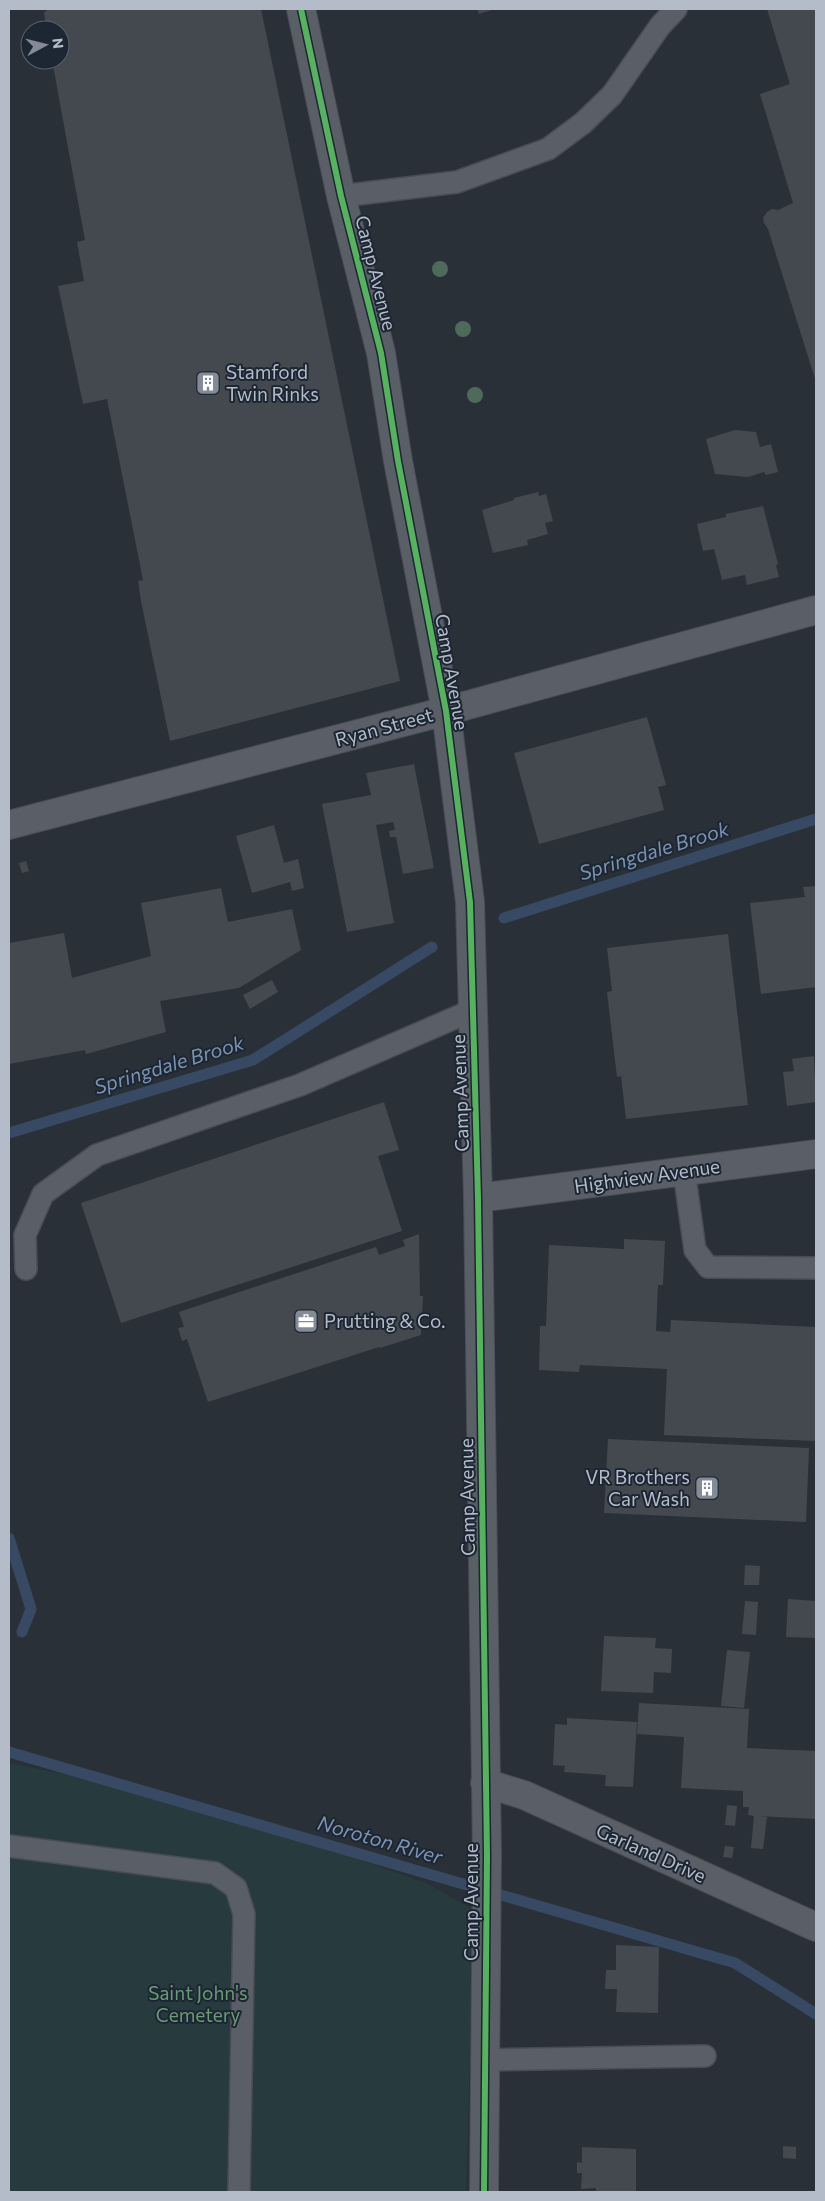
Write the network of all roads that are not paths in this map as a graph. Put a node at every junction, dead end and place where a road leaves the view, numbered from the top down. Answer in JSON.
{"nodes":[{"id":1,"x":301,"y":9,"type":"edge"},
{"id":2,"x":676,"y":9,"type":"edge"},
{"id":3,"x":341,"y":196,"type":"junction"},
{"id":4,"x":816,"y":610,"type":"edge"},
{"id":5,"x":446,"y":711,"type":"junction"},
{"id":6,"x":9,"y":825,"type":"edge"},
{"id":7,"x":473,"y":1010,"type":"junction"},
{"id":8,"x":816,"y":1154,"type":"edge"},
{"id":9,"x":684,"y":1171,"type":"junction"},
{"id":10,"x":478,"y":1198,"type":"junction"},
{"id":11,"x":816,"y":1268,"type":"edge"},
{"id":12,"x":26,"y":1270,"type":"dead end"},
{"id":13,"x":485,"y":1783,"type":"junction"},
{"id":14,"x":9,"y":1846,"type":"edge"},
{"id":15,"x":816,"y":1928,"type":"edge"},
{"id":16,"x":705,"y":2056,"type":"dead end"},
{"id":17,"x":486,"y":2060,"type":"junction"},
{"id":18,"x":239,"y":2192,"type":"edge"},
{"id":19,"x":484,"y":2192,"type":"edge"}],
"edges":[{"from":1,"to":3,"type":"street","name":"Camp Avenue"},
{"from":2,"to":3,"type":"lane"},
{"from":3,"to":5,"type":"street","name":"Camp Avenue"},
{"from":4,"to":5,"type":"street","name":"Ryan Street"},
{"from":5,"to":6,"type":"street","name":"Ryan Street"},
{"from":5,"to":7,"type":"street","name":"Camp Avenue"},
{"from":7,"to":10,"type":"street","name":"Camp Avenue"},
{"from":7,"to":12,"type":"lane"},
{"from":8,"to":9,"type":"street","name":"Highview Avenue"},
{"from":9,"to":10,"type":"street","name":"Highview Avenue"},
{"from":9,"to":11,"type":"lane"},
{"from":10,"to":13,"type":"street","name":"Camp Avenue"},
{"from":13,"to":15,"type":"street","name":"Garland Drive"},
{"from":13,"to":17,"type":"street","name":"Camp Avenue"},
{"from":14,"to":18,"type":"lane"},
{"from":16,"to":17,"type":"lane"},
{"from":17,"to":19,"type":"street","name":"Camp Avenue"}]}
